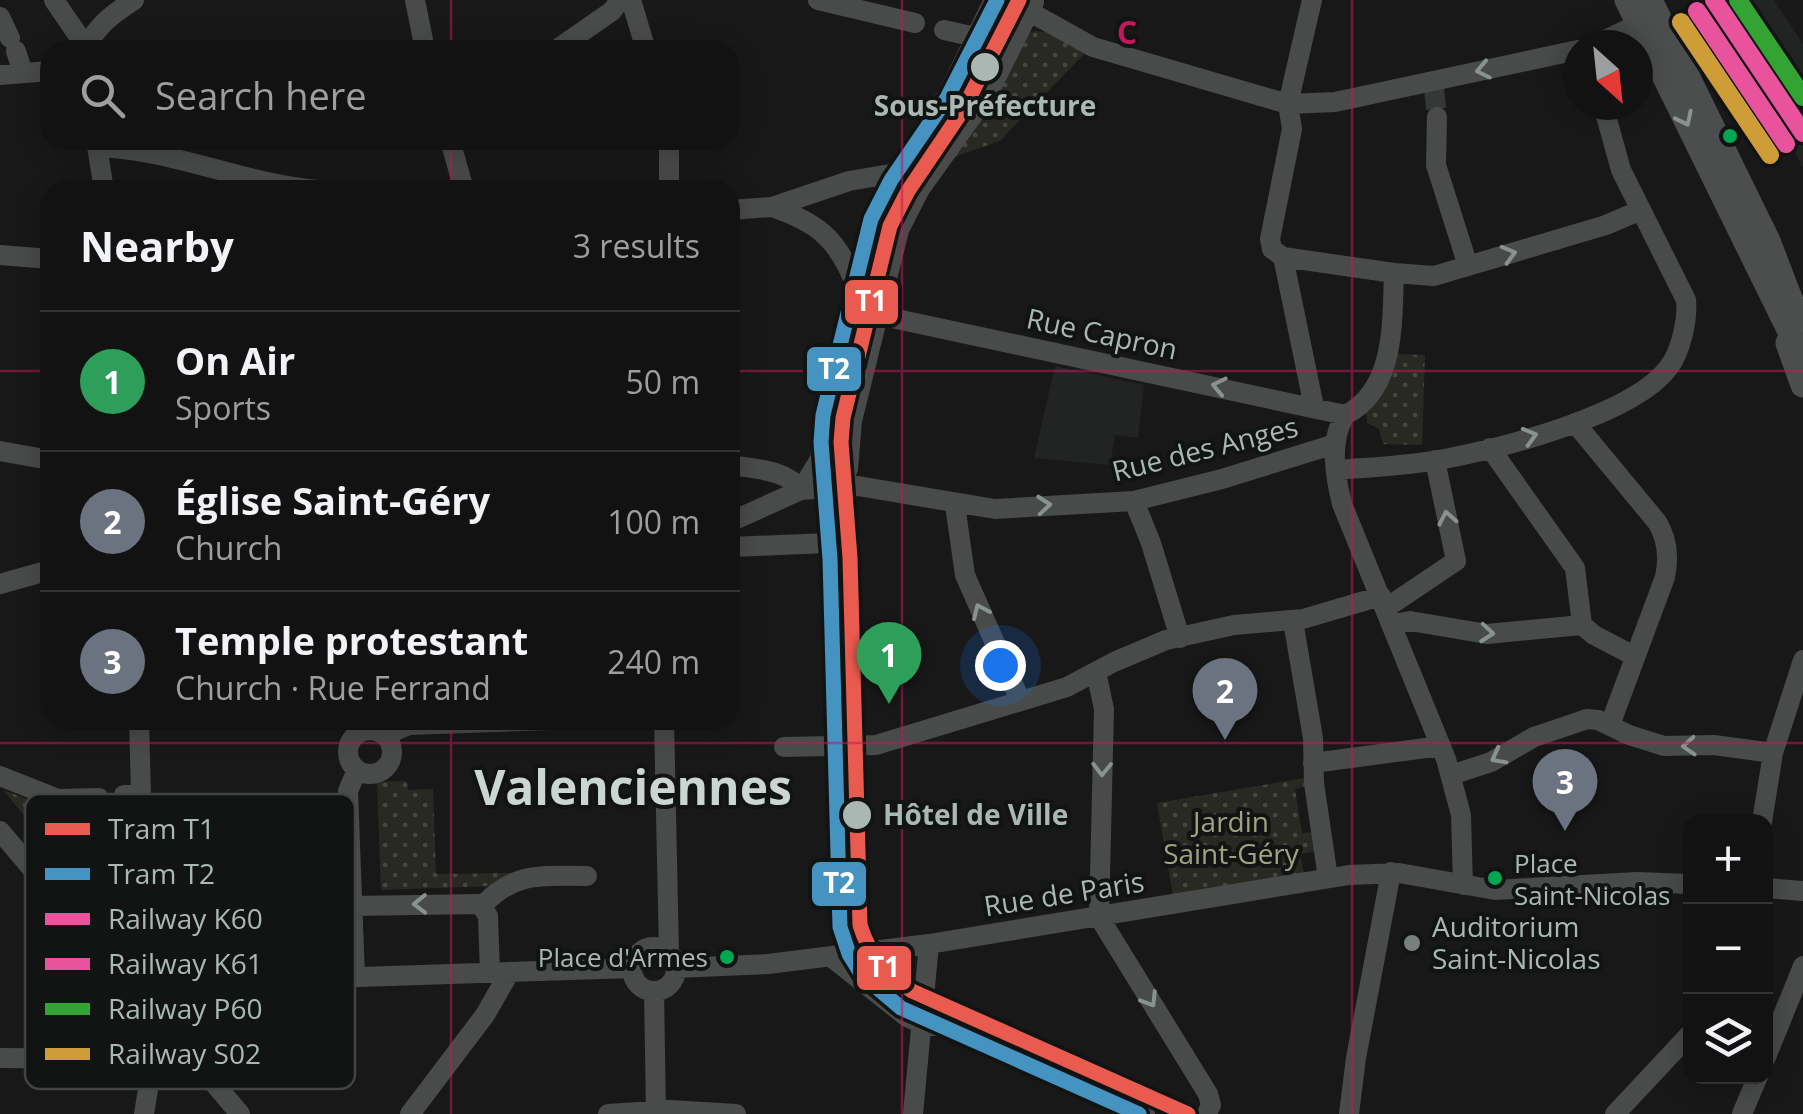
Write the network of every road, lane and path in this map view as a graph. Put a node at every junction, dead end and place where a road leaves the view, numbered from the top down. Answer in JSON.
{"nodes":[{"id":1,"x":54,"y":0,"type":"edge"},
{"id":2,"x":134,"y":0,"type":"edge"},
{"id":3,"x":414,"y":0,"type":"edge"},
{"id":4,"x":620,"y":0,"type":"edge"},
{"id":5,"x":631,"y":0,"type":"edge"},
{"id":6,"x":818,"y":0,"type":"edge"},
{"id":7,"x":994,"y":0,"type":"edge"},
{"id":8,"x":1312,"y":0,"type":"edge"},
{"id":9,"x":1627,"y":0,"type":"edge"},
{"id":10,"x":1032,"y":6,"type":"edge"},
{"id":11,"x":1644,"y":12,"type":"edge"},
{"id":12,"x":0,"y":18,"type":"edge"},
{"id":13,"x":915,"y":23,"type":"dead end"},
{"id":14,"x":944,"y":30,"type":"dead end"},
{"id":15,"x":1617,"y":30,"type":"edge"},
{"id":16,"x":976,"y":37,"type":"junction"},
{"id":17,"x":80,"y":40,"type":"edge"},
{"id":18,"x":92,"y":40,"type":"edge"},
{"id":19,"x":423,"y":40,"type":"edge"},
{"id":20,"x":570,"y":40,"type":"edge"},
{"id":21,"x":643,"y":40,"type":"edge"},
{"id":22,"x":1563,"y":54,"type":"edge"},
{"id":23,"x":40,"y":72,"type":"edge"},
{"id":24,"x":23,"y":73,"type":"junction"},
{"id":25,"x":0,"y":76,"type":"edge"},
{"id":26,"x":1288,"y":104,"type":"junction"},
{"id":27,"x":937,"y":112,"type":"junction"},
{"id":28,"x":1437,"y":117,"type":"tunnel mouth"},
{"id":29,"x":1607,"y":120,"type":"edge"},
{"id":30,"x":964,"y":130,"type":"junction"},
{"id":31,"x":98,"y":150,"type":"edge"},
{"id":32,"x":129,"y":150,"type":"edge"},
{"id":33,"x":453,"y":150,"type":"edge"},
{"id":34,"x":669,"y":150,"type":"edge"},
{"id":35,"x":896,"y":172,"type":"junction"},
{"id":36,"x":102,"y":180,"type":"edge"},
{"id":37,"x":222,"y":180,"type":"edge"},
{"id":38,"x":461,"y":180,"type":"edge"},
{"id":39,"x":669,"y":180,"type":"edge"},
{"id":40,"x":772,"y":207,"type":"junction"},
{"id":41,"x":740,"y":209,"type":"edge"},
{"id":42,"x":1641,"y":210,"type":"junction"},
{"id":43,"x":0,"y":255,"type":"edge"},
{"id":44,"x":1283,"y":256,"type":"junction"},
{"id":45,"x":40,"y":259,"type":"edge"},
{"id":46,"x":1468,"y":266,"type":"junction"},
{"id":47,"x":1394,"y":273,"type":"junction"},
{"id":48,"x":854,"y":281,"type":"junction"},
{"id":49,"x":1780,"y":295,"type":"junction"},
{"id":50,"x":878,"y":315,"type":"junction"},
{"id":51,"x":1803,"y":320,"type":"edge"},
{"id":52,"x":1803,"y":332,"type":"edge"},
{"id":53,"x":1803,"y":358,"type":"edge"},
{"id":54,"x":1803,"y":385,"type":"edge"},
{"id":55,"x":1314,"y":407,"type":"junction"},
{"id":56,"x":1574,"y":422,"type":"junction"},
{"id":57,"x":1338,"y":430,"type":"junction"},
{"id":58,"x":1490,"y":448,"type":"junction"},
{"id":59,"x":0,"y":451,"type":"edge"},
{"id":60,"x":40,"y":458,"type":"edge"},
{"id":61,"x":1435,"y":460,"type":"junction"},
{"id":62,"x":740,"y":466,"type":"edge"},
{"id":63,"x":815,"y":470,"type":"junction"},
{"id":64,"x":1336,"y":470,"type":"junction"},
{"id":65,"x":839,"y":487,"type":"junction"},
{"id":66,"x":801,"y":490,"type":"junction"},
{"id":67,"x":1134,"y":501,"type":"junction"},
{"id":68,"x":956,"y":505,"type":"junction"},
{"id":69,"x":740,"y":517,"type":"edge"},
{"id":70,"x":740,"y":547,"type":"edge"},
{"id":71,"x":40,"y":573,"type":"edge"},
{"id":72,"x":0,"y":584,"type":"edge"},
{"id":73,"x":1387,"y":610,"type":"junction"},
{"id":74,"x":1293,"y":621,"type":"junction"},
{"id":75,"x":1582,"y":625,"type":"junction"},
{"id":76,"x":1180,"y":638,"type":"junction"},
{"id":77,"x":1634,"y":656,"type":"junction"},
{"id":78,"x":1803,"y":660,"type":"edge"},
{"id":79,"x":1096,"y":672,"type":"junction"},
{"id":80,"x":1020,"y":700,"type":"junction"},
{"id":81,"x":1610,"y":725,"type":"junction"},
{"id":82,"x":138,"y":730,"type":"edge"},
{"id":83,"x":369,"y":730,"type":"edge"},
{"id":84,"x":374,"y":730,"type":"edge"},
{"id":85,"x":397,"y":730,"type":"edge"},
{"id":86,"x":664,"y":730,"type":"edge"},
{"id":87,"x":385,"y":735,"type":"junction"},
{"id":88,"x":1441,"y":746,"type":"junction"},
{"id":89,"x":784,"y":747,"type":"dead end"},
{"id":90,"x":850,"y":747,"type":"junction"},
{"id":91,"x":1773,"y":752,"type":"junction"},
{"id":92,"x":1312,"y":764,"type":"junction"},
{"id":93,"x":357,"y":770,"type":"junction"},
{"id":94,"x":1451,"y":775,"type":"junction"},
{"id":95,"x":0,"y":776,"type":"edge"},
{"id":96,"x":45,"y":794,"type":"edge"},
{"id":97,"x":132,"y":794,"type":"edge"},
{"id":98,"x":348,"y":794,"type":"edge"},
{"id":99,"x":1763,"y":814,"type":"edge"},
{"id":100,"x":0,"y":830,"type":"edge"},
{"id":101,"x":25,"y":860,"type":"edge"},
{"id":102,"x":1391,"y":872,"type":"junction"},
{"id":103,"x":587,"y":876,"type":"dead end"},
{"id":104,"x":1328,"y":878,"type":"junction"},
{"id":105,"x":1683,"y":884,"type":"edge"},
{"id":106,"x":1463,"y":885,"type":"junction"},
{"id":107,"x":1773,"y":889,"type":"edge"},
{"id":108,"x":1803,"y":891,"type":"edge"},
{"id":109,"x":355,"y":906,"type":"edge"},
{"id":110,"x":483,"y":906,"type":"junction"},
{"id":111,"x":1099,"y":917,"type":"junction"},
{"id":112,"x":929,"y":944,"type":"junction"},
{"id":113,"x":856,"y":953,"type":"junction"},
{"id":114,"x":830,"y":957,"type":"junction"},
{"id":115,"x":672,"y":961,"type":"junction"},
{"id":116,"x":1803,"y":966,"type":"edge"},
{"id":117,"x":632,"y":968,"type":"junction"},
{"id":118,"x":499,"y":973,"type":"junction"},
{"id":119,"x":355,"y":977,"type":"edge"},
{"id":120,"x":654,"y":991,"type":"junction"},
{"id":121,"x":923,"y":1024,"type":"junction"},
{"id":122,"x":1773,"y":1040,"type":"edge"},
{"id":123,"x":1683,"y":1041,"type":"edge"},
{"id":124,"x":0,"y":1058,"type":"edge"},
{"id":125,"x":25,"y":1058,"type":"edge"},
{"id":126,"x":1755,"y":1084,"type":"edge"},
{"id":127,"x":150,"y":1089,"type":"edge"},
{"id":128,"x":212,"y":1089,"type":"edge"},
{"id":129,"x":656,"y":1112,"type":"edge"},
{"id":130,"x":144,"y":1114,"type":"edge"},
{"id":131,"x":240,"y":1114,"type":"edge"},
{"id":132,"x":410,"y":1114,"type":"edge"},
{"id":133,"x":608,"y":1114,"type":"edge"},
{"id":134,"x":736,"y":1114,"type":"edge"},
{"id":135,"x":914,"y":1114,"type":"edge"},
{"id":136,"x":1145,"y":1114,"type":"edge"},
{"id":137,"x":1208,"y":1114,"type":"edge"},
{"id":138,"x":1349,"y":1114,"type":"edge"},
{"id":139,"x":1614,"y":1114,"type":"edge"},
{"id":140,"x":1742,"y":1114,"type":"edge"}],
"edges":[{"from":1,"to":17,"type":"street"},
{"from":2,"to":18,"type":"street"},
{"from":3,"to":19,"type":"street"},
{"from":4,"to":20,"type":"street"},
{"from":5,"to":21,"type":"street"},
{"from":6,"to":13,"type":"street"},
{"from":7,"to":16,"type":"street"},
{"from":8,"to":26,"type":"street"},
{"from":9,"to":11,"type":"main road"},
{"from":10,"to":26,"type":"street"},
{"from":10,"to":30,"type":"street"},
{"from":11,"to":15,"type":"street"},
{"from":11,"to":49,"type":"main road","one_way":true},
{"from":11,"to":49,"type":"main road"},
{"from":12,"to":24,"type":"street"},
{"from":14,"to":16,"type":"street"},
{"from":16,"to":27,"type":"street"},
{"from":22,"to":26,"type":"street","one_way":true},
{"from":23,"to":24,"type":"street"},
{"from":24,"to":25,"type":"street"},
{"from":26,"to":44,"type":"street"},
{"from":27,"to":30,"type":"street"},
{"from":27,"to":35,"type":"street"},
{"from":28,"to":46,"type":"street"},
{"from":29,"to":42,"type":"street"},
{"from":30,"to":50,"type":"street"},
{"from":31,"to":36,"type":"street"},
{"from":32,"to":37,"type":"street"},
{"from":33,"to":38,"type":"street"},
{"from":34,"to":39,"type":"street"},
{"from":35,"to":40,"type":"street"},
{"from":35,"to":48,"type":"street"},
{"from":40,"to":41,"type":"street"},
{"from":40,"to":48,"type":"street"},
{"from":46,"to":42,"type":"street","one_way":true},
{"from":42,"to":56,"type":"street"},
{"from":43,"to":45,"type":"street"},
{"from":44,"to":47,"type":"street"},
{"from":44,"to":55,"type":"street"},
{"from":46,"to":47,"type":"street"},
{"from":47,"to":57,"type":"street"},
{"from":48,"to":63,"type":"street"},
{"from":49,"to":51,"type":"main road"},
{"from":49,"to":52,"type":"main road"},
{"from":49,"to":53,"type":"main road"},
{"from":49,"to":54,"type":"main road"},
{"from":55,"to":50,"type":"street","name":"Rue Capron","one_way":true},
{"from":50,"to":65,"type":"street"},
{"from":55,"to":57,"type":"street","name":"Rue Capron"},
{"from":58,"to":56,"type":"street","one_way":true},
{"from":56,"to":77,"type":"street"},
{"from":57,"to":64,"type":"street"},
{"from":57,"to":67,"type":"street","name":"Rue des Anges"},
{"from":58,"to":61,"type":"street"},
{"from":58,"to":75,"type":"street"},
{"from":59,"to":60,"type":"street"},
{"from":61,"to":64,"type":"street"},
{"from":73,"to":61,"type":"street","one_way":true},
{"from":62,"to":66,"type":"street"},
{"from":63,"to":65,"type":"street"},
{"from":63,"to":66,"type":"street"},
{"from":64,"to":73,"type":"street"},
{"from":65,"to":66,"type":"street","name":"Rue des Anges"},
{"from":65,"to":68,"type":"street","name":"Rue des Anges"},
{"from":65,"to":70,"type":"street"},
{"from":65,"to":90,"type":"street"},
{"from":66,"to":69,"type":"street"},
{"from":68,"to":67,"type":"street","name":"Rue des Anges","one_way":true},
{"from":67,"to":76,"type":"street"},
{"from":80,"to":68,"type":"street","one_way":true},
{"from":71,"to":72,"type":"street"},
{"from":73,"to":74,"type":"street"},
{"from":73,"to":75,"type":"street","one_way":true},
{"from":73,"to":88,"type":"street"},
{"from":74,"to":76,"type":"street"},
{"from":74,"to":92,"type":"street"},
{"from":75,"to":77,"type":"street"},
{"from":76,"to":79,"type":"street"},
{"from":77,"to":81,"type":"street"},
{"from":78,"to":91,"type":"street"},
{"from":79,"to":80,"type":"street"},
{"from":79,"to":111,"type":"street","one_way":true},
{"from":80,"to":90,"type":"street"},
{"from":91,"to":81,"type":"street","one_way":true},
{"from":81,"to":94,"type":"street","one_way":true},
{"from":82,"to":97,"type":"street"},
{"from":83,"to":93,"type":"street"},
{"from":84,"to":87,"type":"street"},
{"from":85,"to":87,"type":"street"},
{"from":86,"to":115,"type":"street"},
{"from":87,"to":93,"type":"street"},
{"from":88,"to":92,"type":"street"},
{"from":88,"to":94,"type":"street"},
{"from":89,"to":90,"type":"street"},
{"from":90,"to":113,"type":"street"},
{"from":91,"to":99,"type":"street"},
{"from":92,"to":104,"type":"street"},
{"from":93,"to":98,"type":"street"},
{"from":94,"to":106,"type":"street"},
{"from":95,"to":96,"type":"street"},
{"from":100,"to":101,"type":"street"},
{"from":102,"to":104,"type":"street","name":"Rue de Paris"},
{"from":102,"to":106,"type":"street","name":"Rue de Paris"},
{"from":102,"to":138,"type":"street"},
{"from":103,"to":110,"type":"street"},
{"from":104,"to":111,"type":"street","name":"Rue de Paris"},
{"from":105,"to":106,"type":"street","name":"Rue de Paris"},
{"from":107,"to":108,"type":"street"},
{"from":110,"to":109,"type":"street","one_way":true},
{"from":110,"to":118,"type":"street"},
{"from":111,"to":112,"type":"street","name":"Rue de Paris"},
{"from":111,"to":137,"type":"street","one_way":true},
{"from":112,"to":113,"type":"street","name":"Rue de Paris"},
{"from":112,"to":121,"type":"street"},
{"from":113,"to":114,"type":"street","name":"Rue de Paris"},
{"from":114,"to":115,"type":"street","name":"Rue de Paris"},
{"from":114,"to":121,"type":"street"},
{"from":115,"to":117,"type":"street"},
{"from":115,"to":120,"type":"street"},
{"from":116,"to":122,"type":"street"},
{"from":117,"to":118,"type":"street"},
{"from":117,"to":120,"type":"street"},
{"from":118,"to":119,"type":"street"},
{"from":118,"to":132,"type":"street"},
{"from":120,"to":129,"type":"street"},
{"from":121,"to":135,"type":"street"},
{"from":121,"to":136,"type":"street"},
{"from":123,"to":139,"type":"street"},
{"from":124,"to":125,"type":"street"},
{"from":126,"to":140,"type":"street"},
{"from":127,"to":130,"type":"street"},
{"from":128,"to":131,"type":"street"},
{"from":129,"to":133,"type":"street"},
{"from":129,"to":134,"type":"street"}]}
